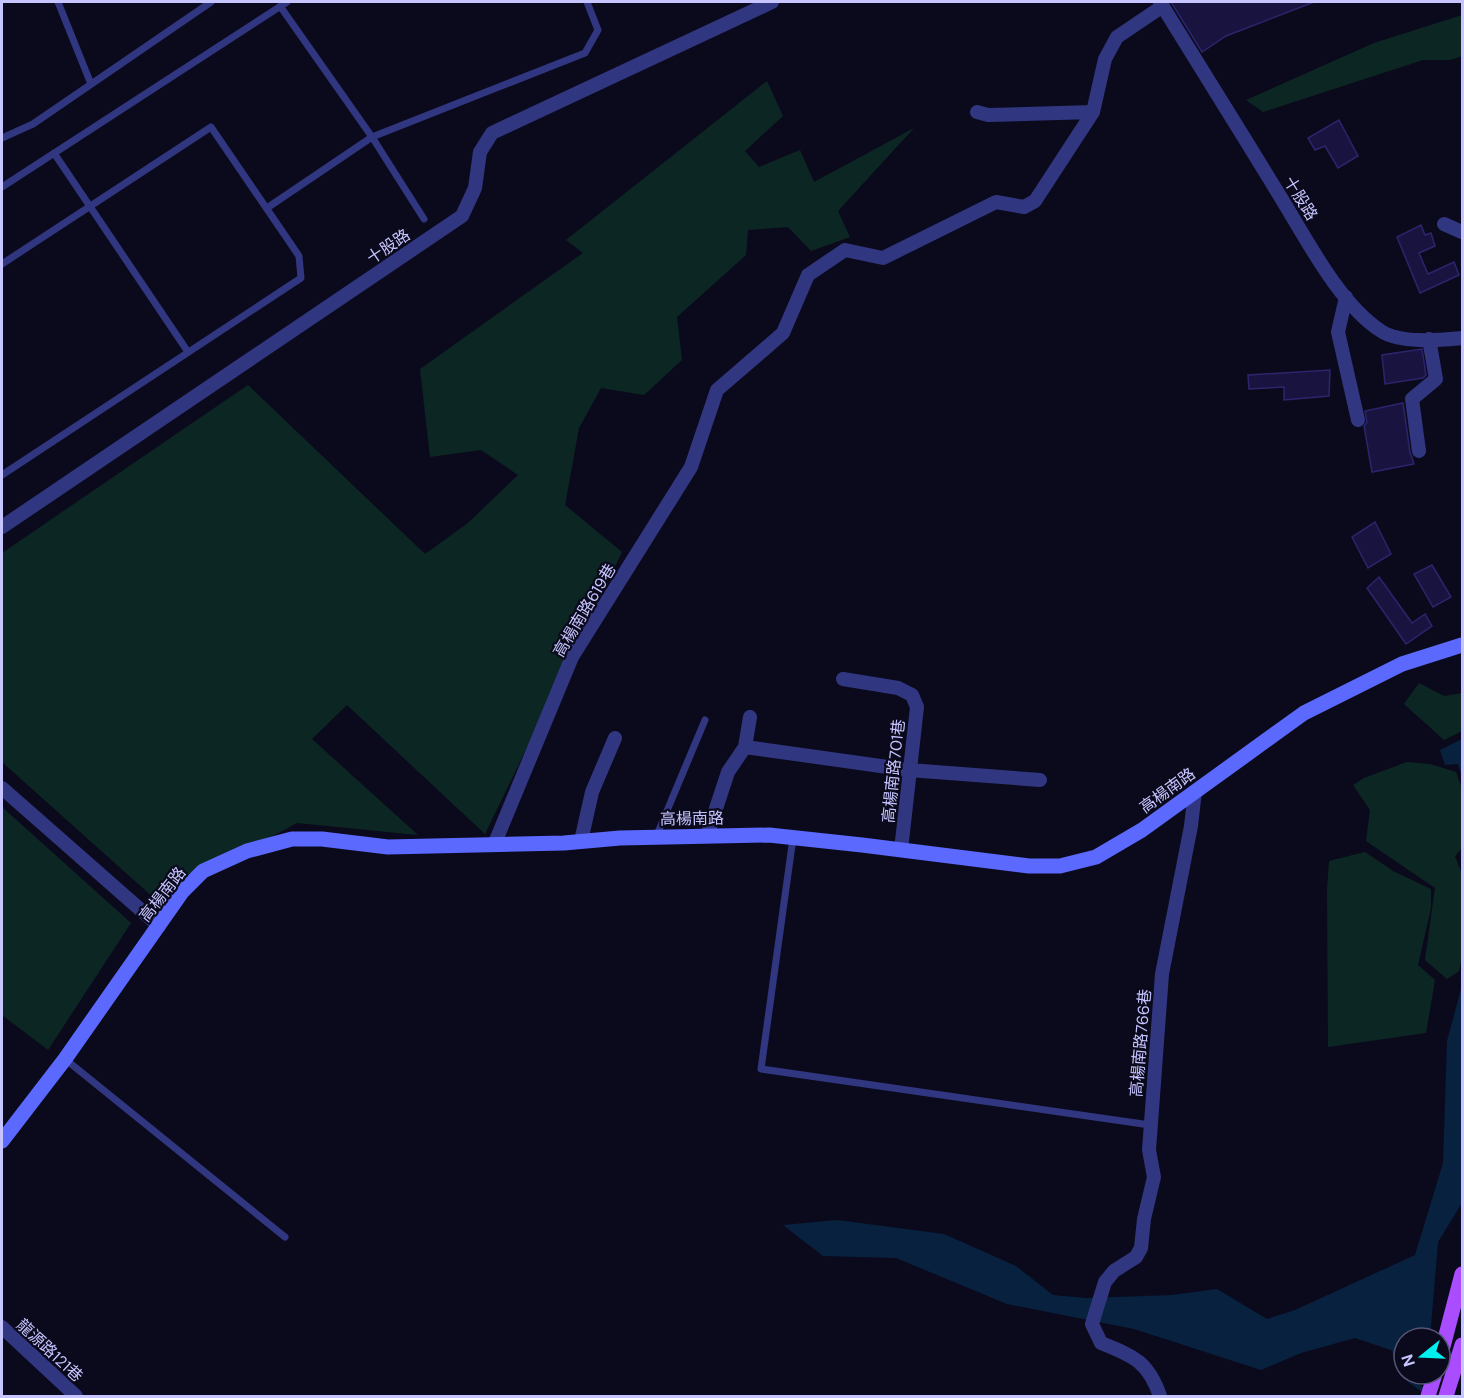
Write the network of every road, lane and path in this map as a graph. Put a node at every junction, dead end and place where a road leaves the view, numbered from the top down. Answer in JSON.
{"nodes":[{"id":1,"x":58,"y":2,"type":"edge"},
{"id":2,"x":211,"y":2,"type":"edge"},
{"id":3,"x":587,"y":2,"type":"edge"},
{"id":4,"x":772,"y":2,"type":"edge"},
{"id":5,"x":284,"y":4,"type":"edge"},
{"id":6,"x":1161,"y":4,"type":"edge"},
{"id":7,"x":91,"y":84,"type":"junction"},
{"id":8,"x":977,"y":112,"type":"dead end"},
{"id":9,"x":1093,"y":112,"type":"junction"},
{"id":10,"x":372,"y":137,"type":"junction"},
{"id":11,"x":2,"y":138,"type":"edge"},
{"id":12,"x":54,"y":153,"type":"junction"},
{"id":13,"x":2,"y":187,"type":"edge"},
{"id":14,"x":91,"y":206,"type":"junction"},
{"id":15,"x":267,"y":208,"type":"junction"},
{"id":16,"x":424,"y":219,"type":"dead end"},
{"id":17,"x":1444,"y":224,"type":"dead end"},
{"id":18,"x":1462,"y":232,"type":"edge"},
{"id":19,"x":2,"y":264,"type":"edge"},
{"id":20,"x":1346,"y":297,"type":"junction"},
{"id":21,"x":1462,"y":338,"type":"edge"},
{"id":22,"x":1429,"y":339,"type":"junction"},
{"id":23,"x":189,"y":352,"type":"junction"},
{"id":24,"x":1358,"y":420,"type":"dead end"},
{"id":25,"x":1419,"y":451,"type":"dead end"},
{"id":26,"x":2,"y":475,"type":"edge"},
{"id":27,"x":2,"y":527,"type":"edge"},
{"id":28,"x":1462,"y":645,"type":"edge"},
{"id":29,"x":843,"y":679,"type":"dead end"},
{"id":30,"x":750,"y":717,"type":"dead end"},
{"id":31,"x":705,"y":720,"type":"dead end"},
{"id":32,"x":615,"y":738,"type":"dead end"},
{"id":33,"x":745,"y":747,"type":"junction"},
{"id":34,"x":909,"y":770,"type":"junction"},
{"id":35,"x":1040,"y":780,"type":"dead end"},
{"id":36,"x":2,"y":788,"type":"edge"},
{"id":37,"x":1195,"y":791,"type":"junction"},
{"id":38,"x":706,"y":836,"type":"junction"},
{"id":39,"x":656,"y":837,"type":"junction"},
{"id":40,"x":793,"y":838,"type":"junction"},
{"id":41,"x":581,"y":842,"type":"junction"},
{"id":42,"x":494,"y":845,"type":"junction"},
{"id":43,"x":901,"y":850,"type":"junction"},
{"id":44,"x":159,"y":926,"type":"junction"},
{"id":45,"x":65,"y":1059,"type":"junction"},
{"id":46,"x":1150,"y":1125,"type":"junction"},
{"id":47,"x":2,"y":1141,"type":"edge"},
{"id":48,"x":285,"y":1237,"type":"dead end"},
{"id":49,"x":1462,"y":1274,"type":"edge"},
{"id":50,"x":1449,"y":1326,"type":"edge"},
{"id":51,"x":2,"y":1327,"type":"edge"},
{"id":52,"x":1462,"y":1345,"type":"edge"},
{"id":53,"x":76,"y":1396,"type":"edge"},
{"id":54,"x":1160,"y":1396,"type":"edge"},
{"id":55,"x":1446,"y":1396,"type":"edge"}],
"edges":[{"from":1,"to":7,"type":"lane"},
{"from":2,"to":7,"type":"lane"},
{"from":3,"to":10,"type":"lane"},
{"from":4,"to":27,"type":"street","name":"十股路"},
{"from":5,"to":10,"type":"lane"},
{"from":5,"to":12,"type":"lane"},
{"from":6,"to":9,"type":"street"},
{"from":6,"to":20,"type":"street","name":"十股路"},
{"from":7,"to":11,"type":"lane"},
{"from":8,"to":9,"type":"street"},
{"from":9,"to":42,"type":"street","name":"高楊南路619巷"},
{"from":10,"to":15,"type":"lane"},
{"from":10,"to":16,"type":"lane"},
{"from":12,"to":13,"type":"lane"},
{"from":12,"to":14,"type":"lane"},
{"from":14,"to":15,"type":"lane"},
{"from":14,"to":19,"type":"lane"},
{"from":14,"to":23,"type":"lane"},
{"from":15,"to":23,"type":"lane"},
{"from":17,"to":18,"type":"street"},
{"from":20,"to":22,"type":"street","name":"十股路"},
{"from":20,"to":24,"type":"street"},
{"from":21,"to":22,"type":"street","name":"十股路"},
{"from":22,"to":25,"type":"street"},
{"from":23,"to":26,"type":"lane"},
{"from":28,"to":37,"type":"street","name":"高楊南路"},
{"from":29,"to":34,"type":"street","name":"高楊南路701巷"},
{"from":30,"to":33,"type":"street"},
{"from":31,"to":39,"type":"lane"},
{"from":32,"to":41,"type":"street"},
{"from":33,"to":34,"type":"street"},
{"from":33,"to":38,"type":"street"},
{"from":34,"to":35,"type":"street"},
{"from":34,"to":43,"type":"street","name":"高楊南路701巷"},
{"from":36,"to":44,"type":"street"},
{"from":37,"to":43,"type":"street","name":"高楊南路"},
{"from":37,"to":46,"type":"street","name":"高楊南路766巷"},
{"from":38,"to":39,"type":"street","name":"高楊南路"},
{"from":38,"to":40,"type":"street","name":"高楊南路"},
{"from":39,"to":41,"type":"street","name":"高楊南路"},
{"from":40,"to":43,"type":"street","name":"高楊南路"},
{"from":40,"to":46,"type":"lane"},
{"from":41,"to":42,"type":"street","name":"高楊南路"},
{"from":42,"to":44,"type":"street","name":"高楊南路"},
{"from":44,"to":45,"type":"street","name":"高楊南路"},
{"from":45,"to":47,"type":"street","name":"高楊南路"},
{"from":45,"to":48,"type":"lane"},
{"from":46,"to":54,"type":"street","name":"高楊南路766巷"},
{"from":49,"to":50,"type":"main road"},
{"from":51,"to":53,"type":"street","name":"龍源路121巷"},
{"from":52,"to":55,"type":"main road"}]}
